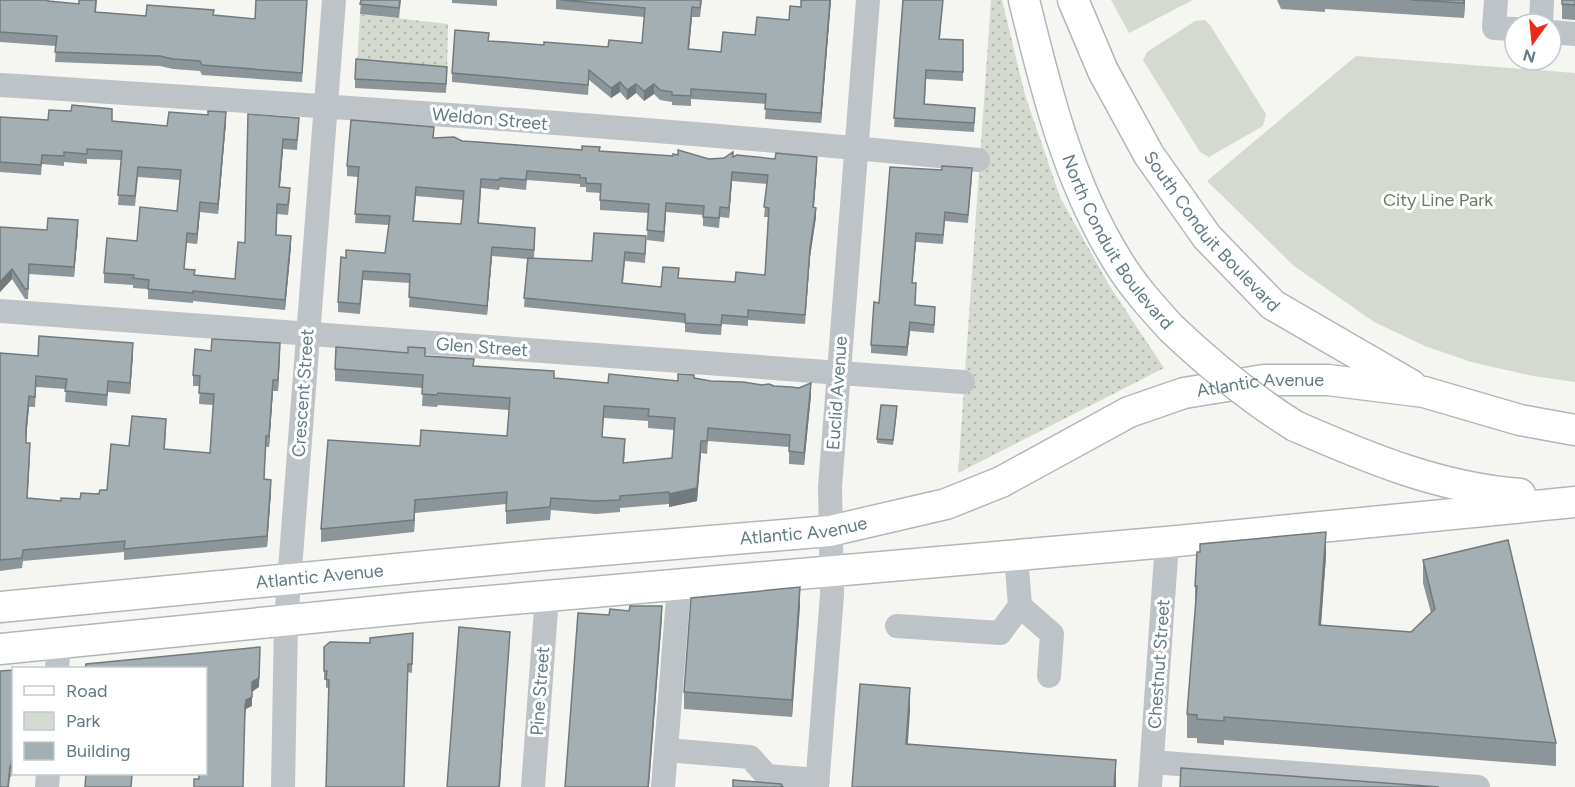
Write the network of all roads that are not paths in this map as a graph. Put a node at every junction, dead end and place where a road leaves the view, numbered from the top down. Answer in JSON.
{"nodes":[{"id":1,"x":334,"y":0,"type":"edge"},
{"id":2,"x":868,"y":0,"type":"edge"},
{"id":3,"x":1024,"y":0,"type":"edge"},
{"id":4,"x":1073,"y":0,"type":"edge"},
{"id":5,"x":1496,"y":0,"type":"edge"},
{"id":6,"x":1503,"y":28,"type":"edge"},
{"id":7,"x":0,"y":85,"type":"edge"},
{"id":8,"x":326,"y":106,"type":"junction"},
{"id":9,"x":856,"y":148,"type":"junction"},
{"id":10,"x":978,"y":160,"type":"dead end"},
{"id":11,"x":0,"y":311,"type":"edge"},
{"id":12,"x":307,"y":333,"type":"junction"},
{"id":13,"x":838,"y":373,"type":"junction"},
{"id":14,"x":963,"y":382,"type":"dead end"},
{"id":15,"x":1424,"y":392,"type":"junction"},
{"id":16,"x":1575,"y":430,"type":"edge"},
{"id":17,"x":1575,"y":500,"type":"edge"},
{"id":18,"x":830,"y":531,"type":"junction"},
{"id":19,"x":1167,"y":542,"type":"junction"},
{"id":20,"x":1016,"y":555,"type":"junction"},
{"id":21,"x":831,"y":571,"type":"junction"},
{"id":22,"x":290,"y":579,"type":"junction"},
{"id":23,"x":679,"y":585,"type":"junction"},
{"id":24,"x":547,"y":596,"type":"junction"},
{"id":25,"x":1020,"y":606,"type":"junction"},
{"id":26,"x":0,"y":607,"type":"edge"},
{"id":27,"x":286,"y":621,"type":"junction"},
{"id":28,"x":897,"y":626,"type":"dead end"},
{"id":29,"x":0,"y":650,"type":"edge"},
{"id":30,"x":58,"y":656,"type":"edge"},
{"id":31,"x":1049,"y":676,"type":"dead end"},
{"id":32,"x":666,"y":750,"type":"junction"},
{"id":33,"x":1152,"y":762,"type":"junction"},
{"id":34,"x":818,"y":784,"type":"edge"},
{"id":35,"x":283,"y":787,"type":"edge"},
{"id":36,"x":533,"y":787,"type":"edge"},
{"id":37,"x":663,"y":787,"type":"edge"},
{"id":38,"x":1150,"y":787,"type":"edge"},
{"id":39,"x":1478,"y":787,"type":"edge"}],
"edges":[{"from":1,"to":8,"type":"street","name":"Crescent Street"},
{"from":2,"to":9,"type":"street","name":"Euclid Avenue"},
{"from":3,"to":17,"type":"main road","name":"North Conduit Boulevard","bridge":true},
{"from":4,"to":15,"type":"main road","name":"South Conduit Boulevard"},
{"from":5,"to":6,"type":"street"},
{"from":7,"to":8,"type":"street","name":"Weldon Street"},
{"from":8,"to":9,"type":"street","name":"Weldon Street"},
{"from":8,"to":12,"type":"street","name":"Crescent Street"},
{"from":9,"to":10,"type":"street","name":"Weldon Street"},
{"from":9,"to":13,"type":"street","name":"Euclid Avenue"},
{"from":11,"to":12,"type":"street","name":"Glen Street"},
{"from":12,"to":13,"type":"street","name":"Glen Street"},
{"from":12,"to":22,"type":"street","name":"Crescent Street"},
{"from":13,"to":14,"type":"street","name":"Glen Street"},
{"from":13,"to":18,"type":"street","name":"Euclid Avenue"},
{"from":15,"to":16,"type":"main road","name":"Atlantic Avenue"},
{"from":15,"to":18,"type":"main road","name":"Atlantic Avenue"},
{"from":17,"to":19,"type":"main road"},
{"from":18,"to":21,"type":"street","name":"Euclid Avenue"},
{"from":18,"to":22,"type":"main road","name":"Atlantic Avenue"},
{"from":19,"to":20,"type":"main road"},
{"from":19,"to":33,"type":"street","name":"Chestnut Street"},
{"from":20,"to":21,"type":"main road"},
{"from":20,"to":25,"type":"street"},
{"from":21,"to":23,"type":"main road"},
{"from":21,"to":34,"type":"street","name":"Euclid Avenue"},
{"from":22,"to":26,"type":"main road","name":"Atlantic Avenue"},
{"from":22,"to":27,"type":"street","name":"Crescent Street"},
{"from":23,"to":24,"type":"main road"},
{"from":23,"to":32,"type":"street"},
{"from":24,"to":27,"type":"main road"},
{"from":24,"to":36,"type":"street","name":"Pine Street"},
{"from":25,"to":28,"type":"street"},
{"from":25,"to":31,"type":"street"},
{"from":27,"to":30,"type":"main road"},
{"from":27,"to":35,"type":"street","name":"Crescent Street"},
{"from":29,"to":30,"type":"main road"},
{"from":32,"to":34,"type":"street"},
{"from":32,"to":37,"type":"street"},
{"from":33,"to":38,"type":"street","name":"Chestnut Street"},
{"from":33,"to":39,"type":"street"}]}
